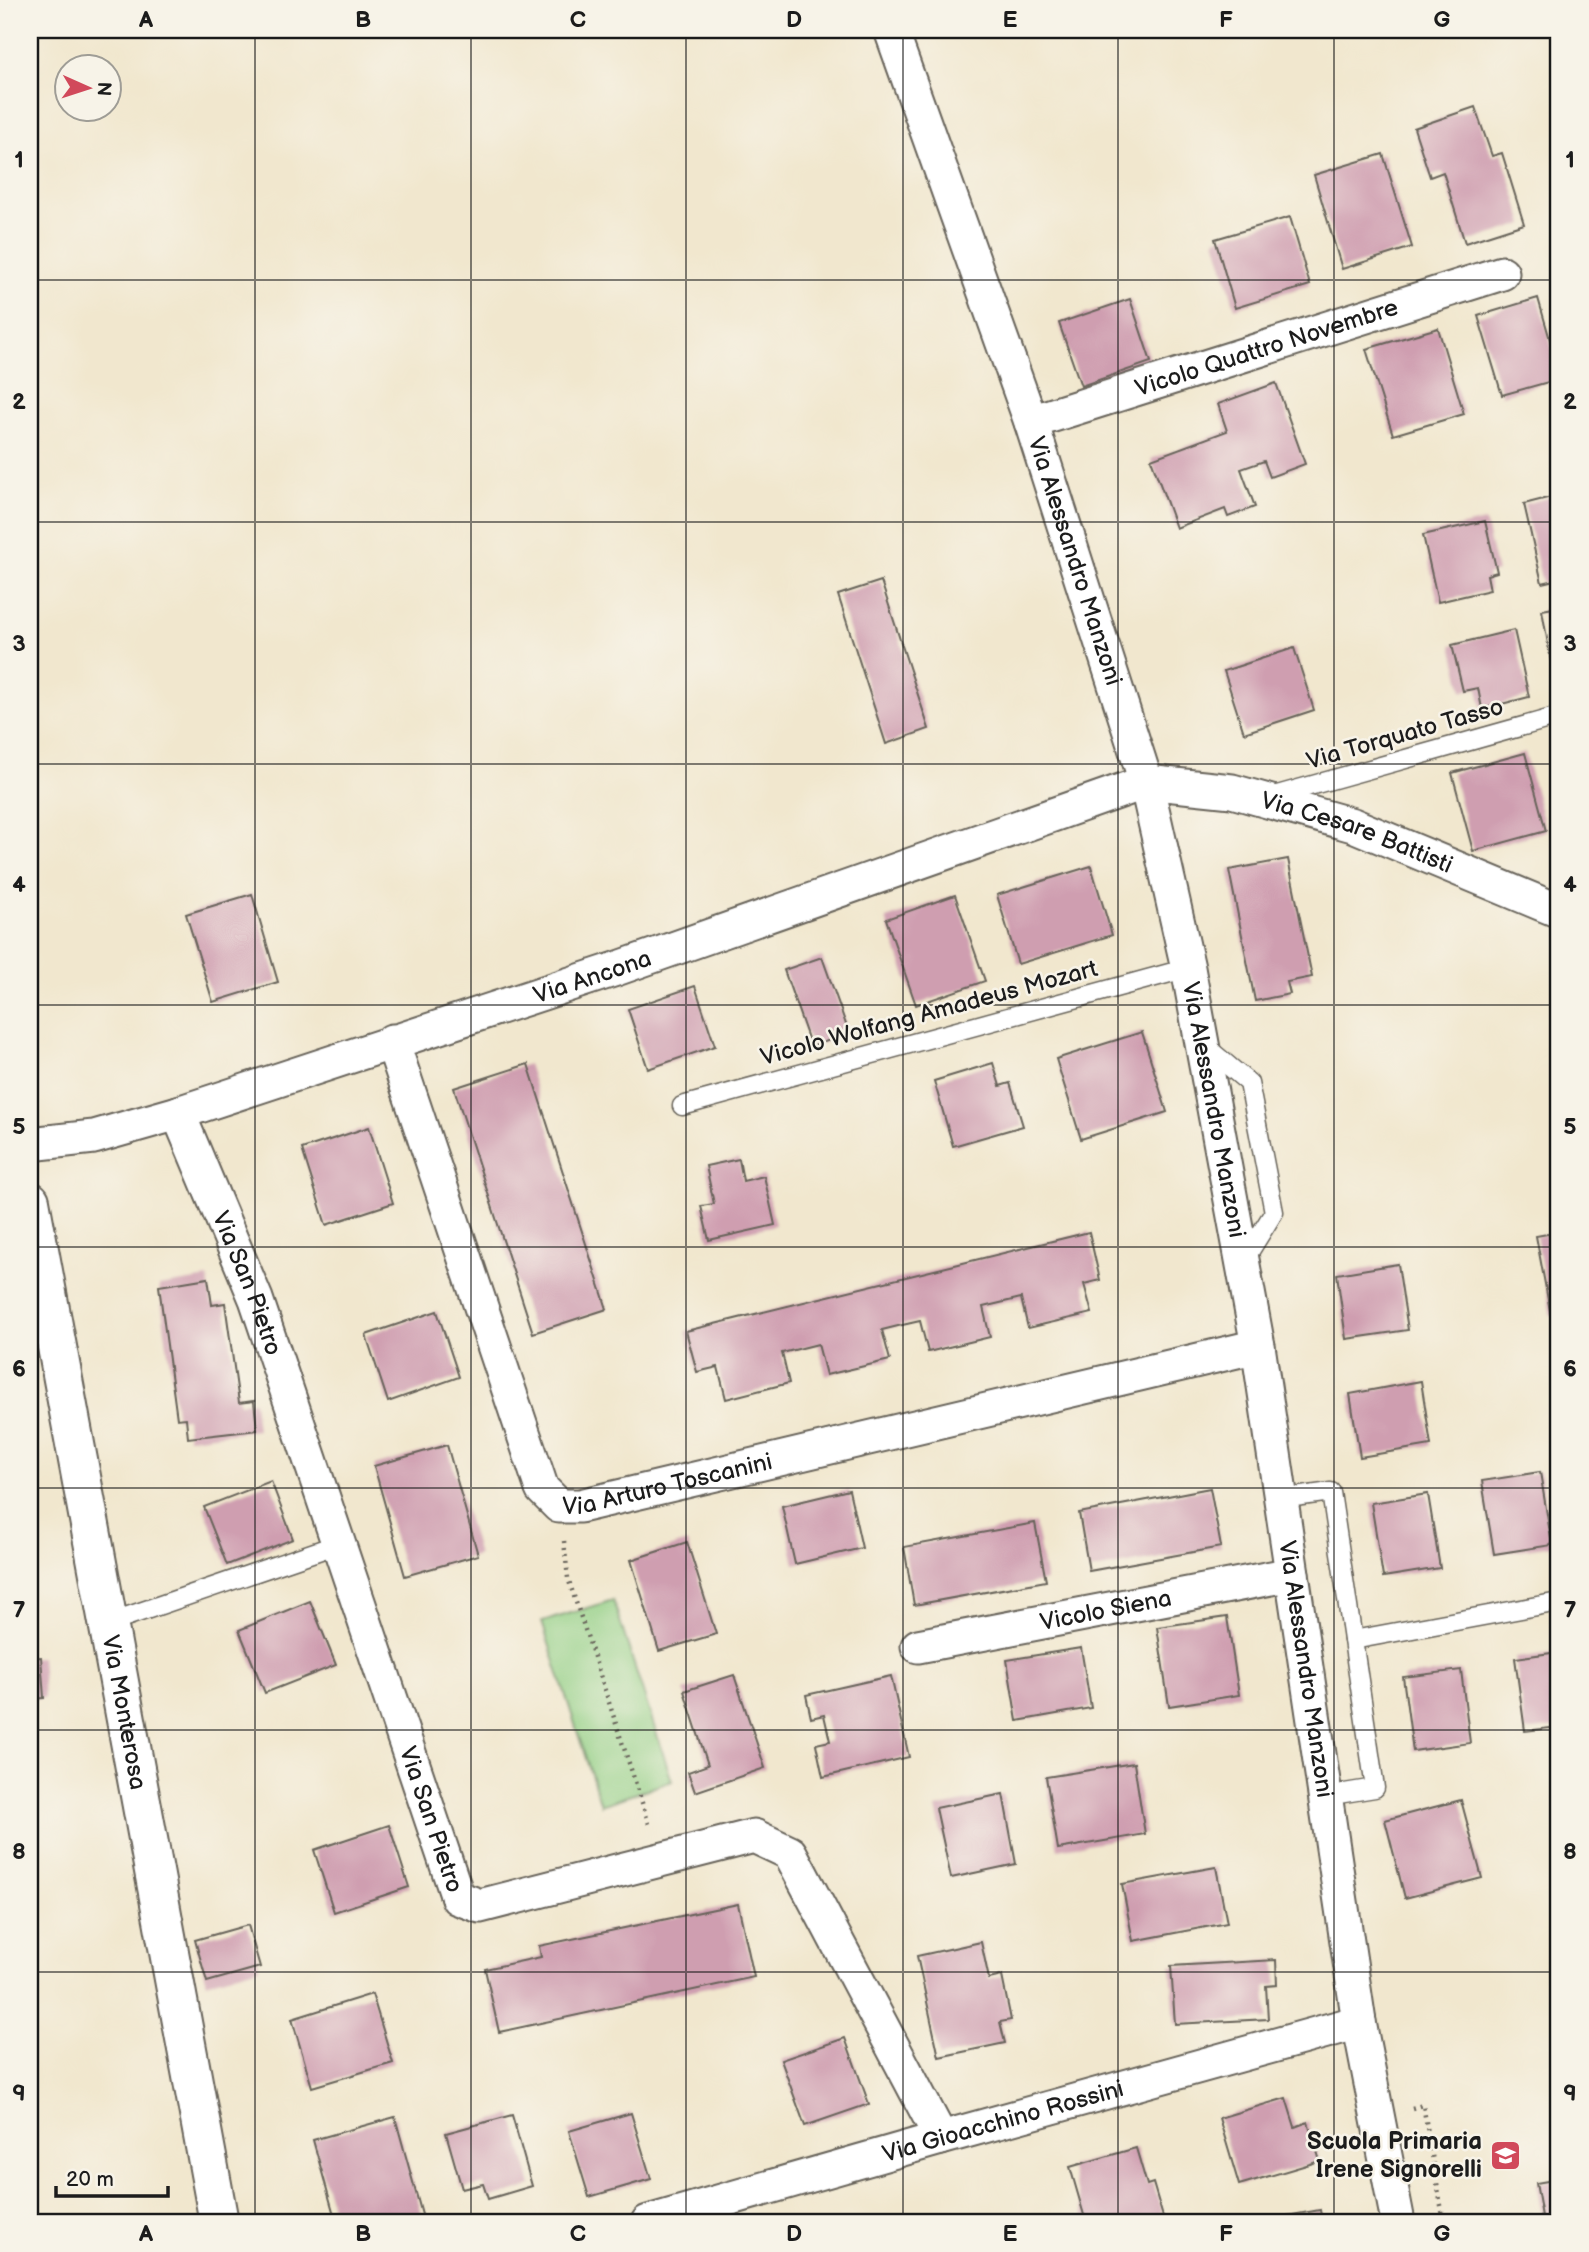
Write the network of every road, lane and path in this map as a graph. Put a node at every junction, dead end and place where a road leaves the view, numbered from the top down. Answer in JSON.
{"nodes":[{"id":1,"x":891,"y":30,"type":"edge"},
{"id":2,"x":1502,"y":274,"type":"dead end"},
{"id":3,"x":1031,"y":422,"type":"junction"},
{"id":4,"x":1559,"y":716,"type":"edge"},
{"id":5,"x":1146,"y":782,"type":"junction"},
{"id":6,"x":1263,"y":798,"type":"junction"},
{"id":7,"x":1559,"y":911,"type":"edge"},
{"id":8,"x":1188,"y":968,"type":"junction"},
{"id":9,"x":392,"y":1041,"type":"junction"},
{"id":10,"x":682,"y":1106,"type":"dead end"},
{"id":11,"x":178,"y":1113,"type":"junction"},
{"id":12,"x":30,"y":1144,"type":"edge"},
{"id":13,"x":30,"y":1201,"type":"edge"},
{"id":14,"x":1258,"y":1346,"type":"junction"},
{"id":15,"x":1280,"y":1499,"type":"junction"},
{"id":16,"x":559,"y":1506,"type":"junction"},
{"id":17,"x":338,"y":1544,"type":"junction"},
{"id":18,"x":1292,"y":1573,"type":"junction"},
{"id":19,"x":1559,"y":1602,"type":"edge"},
{"id":20,"x":108,"y":1623,"type":"junction"},
{"id":21,"x":1353,"y":1640,"type":"junction"},
{"id":22,"x":918,"y":1646,"type":"dead end"},
{"id":23,"x":1326,"y":1796,"type":"junction"},
{"id":24,"x":660,"y":1860,"type":"junction"},
{"id":25,"x":1359,"y":2022,"type":"junction"},
{"id":26,"x":1377,"y":2115,"type":"junction"},
{"id":27,"x":942,"y":2138,"type":"junction"},
{"id":28,"x":219,"y":2222,"type":"edge"},
{"id":29,"x":648,"y":2222,"type":"edge"},
{"id":30,"x":1398,"y":2222,"type":"edge"},
{"id":31,"x":1444,"y":2222,"type":"edge"}],
"edges":[{"from":1,"to":3,"type":"street","name":"Via Alessandro Manzoni"},
{"from":2,"to":3,"type":"street","name":"Vicolo Quattro Novembre"},
{"from":3,"to":5,"type":"street","name":"Via Alessandro Manzoni"},
{"from":4,"to":6,"type":"lane","name":"Via Torquato Tasso"},
{"from":5,"to":6,"type":"street","name":"Via Cesare Battisti"},
{"from":5,"to":8,"type":"street","name":"Via Alessandro Manzoni"},
{"from":5,"to":9,"type":"street","name":"Via Ancona"},
{"from":6,"to":7,"type":"street","name":"Via Cesare Battisti"},
{"from":8,"to":10,"type":"lane","name":"Vicolo Wolfang Amadeus Mozart"},
{"from":8,"to":14,"type":"street","name":"Via Alessandro Manzoni"},
{"from":9,"to":11,"type":"street","name":"Via Ancona"},
{"from":9,"to":16,"type":"street","name":"Via Arturo Toscanini"},
{"from":11,"to":12,"type":"street","name":"Via Ancona"},
{"from":11,"to":17,"type":"street","name":"Via San Pietro"},
{"from":13,"to":20,"type":"main road","name":"Via Monterosa"},
{"from":14,"to":15,"type":"street","name":"Via Alessandro Manzoni"},
{"from":14,"to":16,"type":"street","name":"Via Arturo Toscanini"},
{"from":15,"to":18,"type":"street","name":"Via Alessandro Manzoni"},
{"from":15,"to":21,"type":"lane"},
{"from":16,"to":24,"type":"path"},
{"from":17,"to":20,"type":"lane"},
{"from":17,"to":24,"type":"street","name":"Via San Pietro"},
{"from":18,"to":22,"type":"street","name":"Vicolo Siena"},
{"from":18,"to":23,"type":"street","name":"Via Alessandro Manzoni"},
{"from":19,"to":21,"type":"lane"},
{"from":20,"to":28,"type":"main road","name":"Via Monterosa"},
{"from":21,"to":23,"type":"lane"},
{"from":23,"to":25,"type":"street","name":"Via Alessandro Manzoni"},
{"from":24,"to":27,"type":"street","name":"Via San Pietro"},
{"from":25,"to":26,"type":"street","name":"Via Alessandro Manzoni"},
{"from":25,"to":27,"type":"street","name":"Via Gioacchino Rossini"},
{"from":26,"to":30,"type":"street","name":"Via Alessandro Manzoni"},
{"from":26,"to":31,"type":"path"},
{"from":27,"to":29,"type":"street","name":"Via Gioacchino Rossini"}]}
